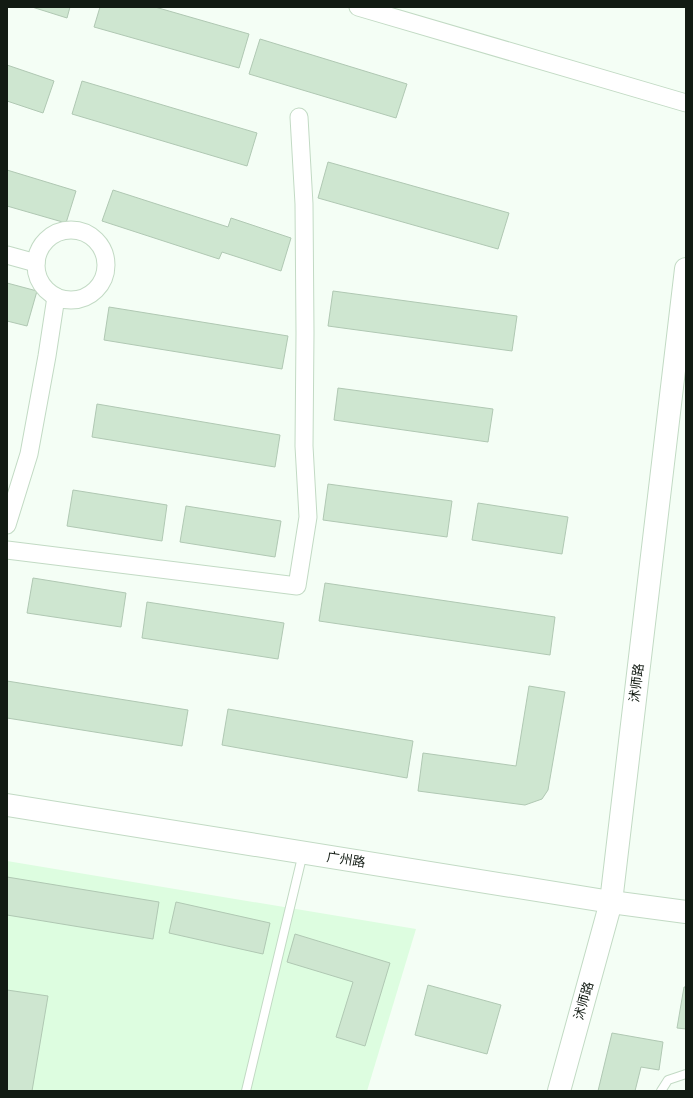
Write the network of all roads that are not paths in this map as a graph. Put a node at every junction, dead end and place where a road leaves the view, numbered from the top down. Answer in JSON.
{"nodes":[{"id":1,"x":358,"y":7,"type":"edge"},
{"id":2,"x":686,"y":103,"type":"edge"},
{"id":3,"x":299,"y":117,"type":"dead end"},
{"id":4,"x":7,"y":255,"type":"edge"},
{"id":5,"x":36,"y":263,"type":"junction"},
{"id":6,"x":686,"y":269,"type":"edge"},
{"id":7,"x":56,"y":297,"type":"junction"},
{"id":8,"x":7,"y":525,"type":"edge"},
{"id":9,"x":7,"y":550,"type":"edge"},
{"id":10,"x":7,"y":805,"type":"edge"},
{"id":11,"x":303,"y":853,"type":"junction"},
{"id":12,"x":612,"y":902,"type":"junction"},
{"id":13,"x":686,"y":912,"type":"edge"},
{"id":14,"x":686,"y":1074,"type":"edge"},
{"id":15,"x":246,"y":1091,"type":"edge"},
{"id":16,"x":559,"y":1091,"type":"edge"},
{"id":17,"x":661,"y":1091,"type":"edge"}],
"edges":[{"from":1,"to":2,"type":"street"},
{"from":3,"to":9,"type":"street"},
{"from":4,"to":5,"type":"street"},
{"from":5,"to":7,"type":"street"},
{"from":5,"to":7,"type":"street"},
{"from":6,"to":12,"type":"street","name":"沭师路"},
{"from":7,"to":8,"type":"street"},
{"from":10,"to":11,"type":"street","name":"广州路"},
{"from":11,"to":12,"type":"street","name":"广州路"},
{"from":11,"to":15,"type":"lane"},
{"from":12,"to":13,"type":"street","name":"广州路"},
{"from":12,"to":16,"type":"street","name":"沭师路"},
{"from":14,"to":17,"type":"lane"}]}
